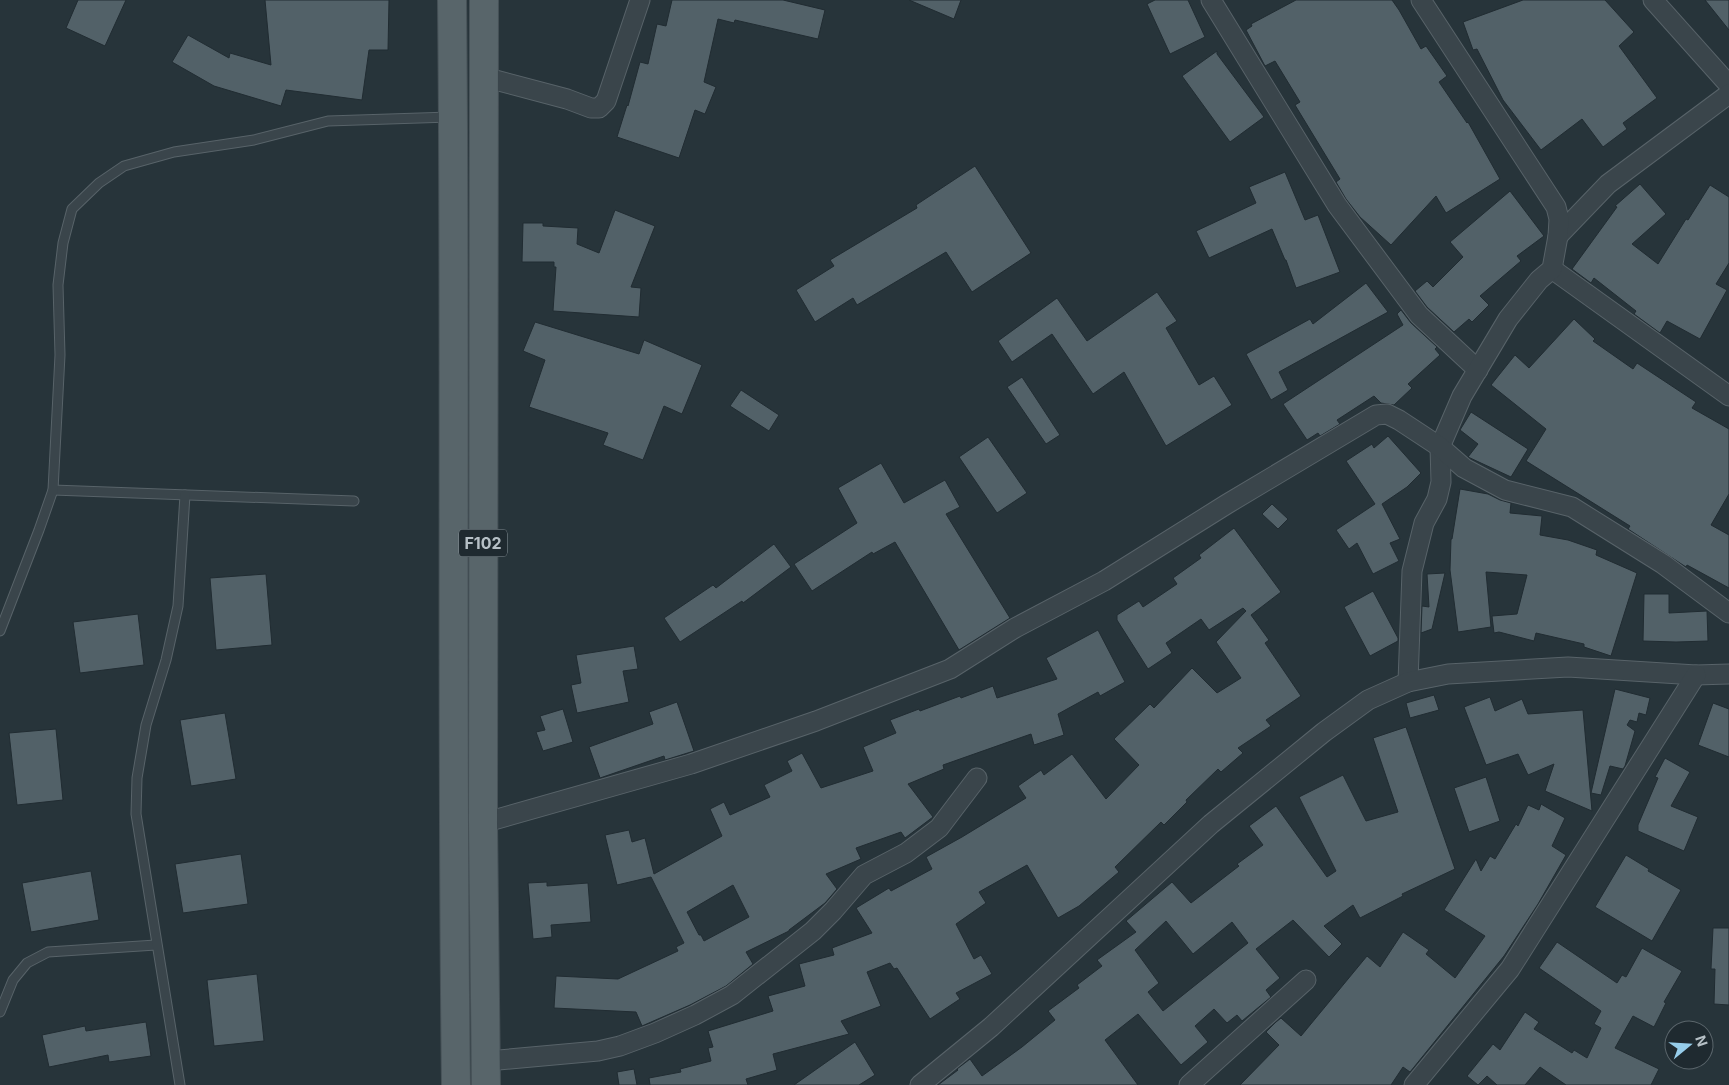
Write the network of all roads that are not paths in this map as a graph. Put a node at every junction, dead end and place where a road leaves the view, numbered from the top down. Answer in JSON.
{"nodes":[{"id":1,"x":452,"y":0,"type":"edge"},
{"id":2,"x":484,"y":0,"type":"edge"},
{"id":3,"x":640,"y":0,"type":"edge"},
{"id":4,"x":1210,"y":0,"type":"edge"},
{"id":5,"x":1421,"y":0,"type":"edge"},
{"id":6,"x":1653,"y":0,"type":"edge"},
{"id":7,"x":484,"y":77,"type":"junction"},
{"id":8,"x":1729,"y":85,"type":"edge"},
{"id":9,"x":1729,"y":94,"type":"edge"},
{"id":10,"x":452,"y":117,"type":"junction"},
{"id":11,"x":1558,"y":236,"type":"junction"},
{"id":12,"x":1552,"y":269,"type":"junction"},
{"id":13,"x":1478,"y":370,"type":"junction"},
{"id":14,"x":1729,"y":396,"type":"edge"},
{"id":15,"x":1440,"y":447,"type":"junction"},
{"id":16,"x":53,"y":490,"type":"junction"},
{"id":17,"x":185,"y":495,"type":"junction"},
{"id":18,"x":354,"y":501,"type":"dead end"},
{"id":19,"x":1729,"y":613,"type":"edge"},
{"id":20,"x":0,"y":631,"type":"edge"},
{"id":21,"x":1729,"y":674,"type":"edge"},
{"id":22,"x":1696,"y":675,"type":"junction"},
{"id":23,"x":1408,"y":682,"type":"junction"},
{"id":24,"x":977,"y":778,"type":"dead end"},
{"id":25,"x":483,"y":823,"type":"junction"},
{"id":26,"x":156,"y":945,"type":"junction"},
{"id":27,"x":1306,"y":980,"type":"dead end"},
{"id":28,"x":0,"y":1012,"type":"edge"},
{"id":29,"x":487,"y":1073,"type":"edge"},
{"id":30,"x":180,"y":1085,"type":"edge"},
{"id":31,"x":456,"y":1085,"type":"edge"},
{"id":32,"x":920,"y":1085,"type":"edge"},
{"id":33,"x":1189,"y":1085,"type":"edge"},
{"id":34,"x":1414,"y":1085,"type":"edge"}],
"edges":[{"from":1,"to":10,"type":"main road","number":"F102"},
{"from":2,"to":7,"type":"main road","number":"F102"},
{"from":3,"to":7,"type":"street"},
{"from":4,"to":13,"type":"street"},
{"from":5,"to":11,"type":"street"},
{"from":6,"to":8,"type":"street"},
{"from":7,"to":25,"type":"main road","number":"F102"},
{"from":9,"to":11,"type":"street"},
{"from":10,"to":16,"type":"lane"},
{"from":10,"to":31,"type":"main road","number":"F102"},
{"from":11,"to":12,"type":"street"},
{"from":12,"to":13,"type":"street"},
{"from":12,"to":14,"type":"street"},
{"from":13,"to":15,"type":"street"},
{"from":15,"to":19,"type":"street"},
{"from":15,"to":23,"type":"street"},
{"from":15,"to":25,"type":"street"},
{"from":16,"to":17,"type":"lane"},
{"from":16,"to":20,"type":"lane"},
{"from":17,"to":18,"type":"lane"},
{"from":17,"to":26,"type":"lane"},
{"from":21,"to":22,"type":"street"},
{"from":22,"to":23,"type":"street"},
{"from":22,"to":34,"type":"street"},
{"from":23,"to":32,"type":"street"},
{"from":24,"to":29,"type":"street"},
{"from":25,"to":29,"type":"main road","number":"F102"},
{"from":26,"to":28,"type":"lane"},
{"from":26,"to":30,"type":"lane"},
{"from":27,"to":33,"type":"street"}]}
